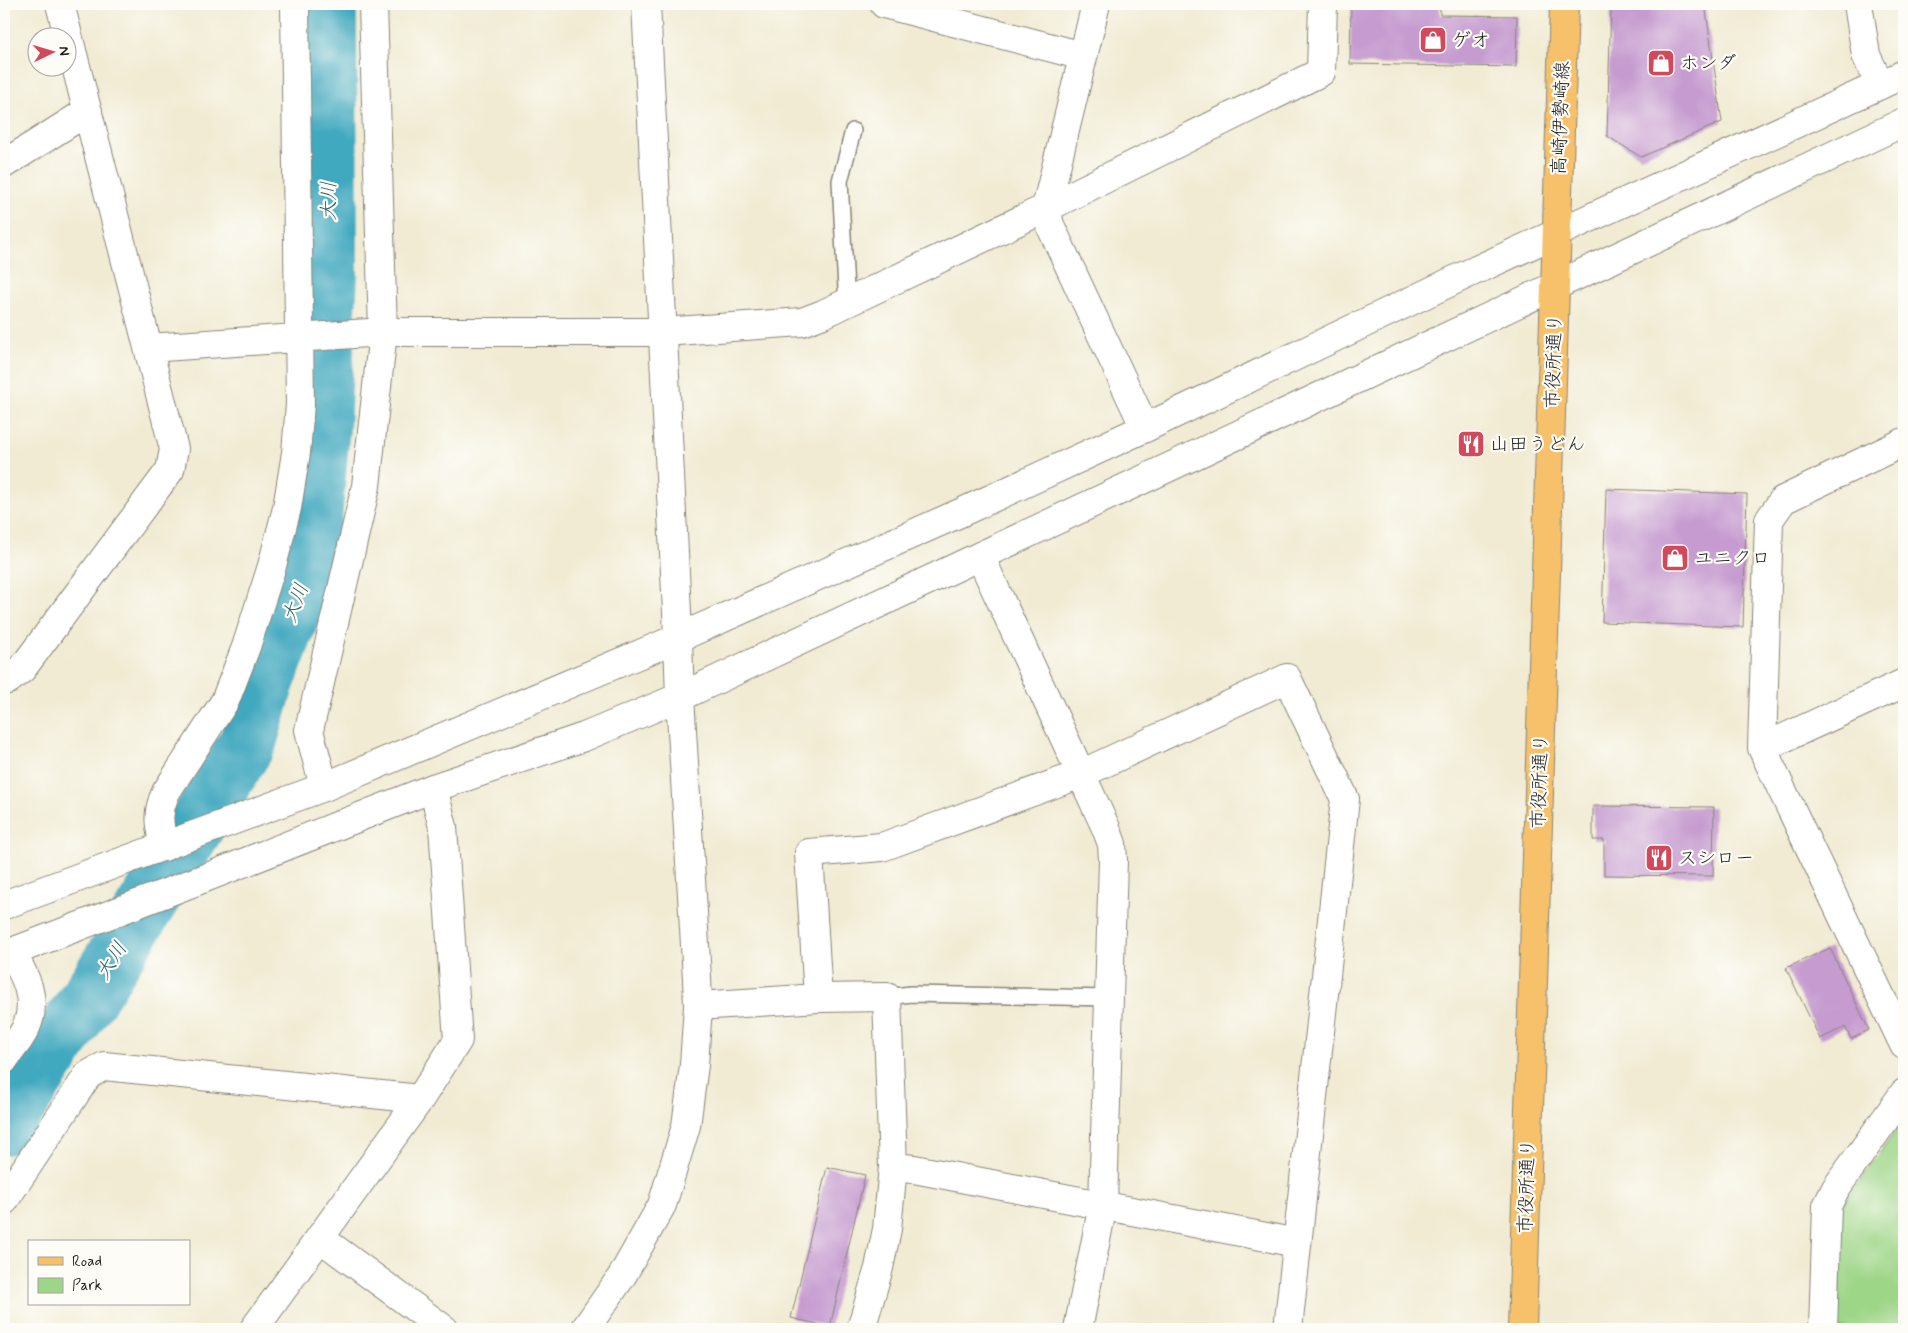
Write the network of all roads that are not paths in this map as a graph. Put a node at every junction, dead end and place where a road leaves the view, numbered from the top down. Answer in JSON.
{"nodes":[{"id":1,"x":60,"y":4,"type":"edge"},
{"id":2,"x":294,"y":4,"type":"edge"},
{"id":3,"x":373,"y":4,"type":"edge"},
{"id":4,"x":646,"y":4,"type":"edge"},
{"id":5,"x":884,"y":4,"type":"edge"},
{"id":6,"x":1096,"y":4,"type":"edge"},
{"id":7,"x":1324,"y":4,"type":"edge"},
{"id":8,"x":1564,"y":4,"type":"edge"},
{"id":9,"x":1858,"y":4,"type":"edge"},
{"id":10,"x":1083,"y":56,"type":"junction"},
{"id":11,"x":1892,"y":80,"type":"edge"},
{"id":12,"x":88,"y":111,"type":"junction"},
{"id":13,"x":1904,"y":122,"type":"edge"},
{"id":14,"x":853,"y":131,"type":"dead end"},
{"id":15,"x":4,"y":164,"type":"edge"},
{"id":16,"x":1046,"y":208,"type":"junction"},
{"id":17,"x":1558,"y":233,"type":"junction"},
{"id":18,"x":1556,"y":286,"type":"junction"},
{"id":19,"x":851,"y":301,"type":"junction"},
{"id":20,"x":663,"y":332,"type":"junction"},
{"id":21,"x":373,"y":333,"type":"junction"},
{"id":22,"x":305,"y":338,"type":"junction"},
{"id":23,"x":148,"y":348,"type":"junction"},
{"id":24,"x":1145,"y":428,"type":"junction"},
{"id":25,"x":1904,"y":442,"type":"edge"},
{"id":26,"x":980,"y":556,"type":"junction"},
{"id":27,"x":678,"y":638,"type":"junction"},
{"id":28,"x":4,"y":681,"type":"edge"},
{"id":29,"x":1904,"y":683,"type":"edge"},
{"id":30,"x":680,"y":698,"type":"junction"},
{"id":31,"x":1762,"y":748,"type":"junction"},
{"id":32,"x":1081,"y":774,"type":"junction"},
{"id":33,"x":324,"y":787,"type":"junction"},
{"id":34,"x":433,"y":788,"type":"junction"},
{"id":35,"x":152,"y":851,"type":"junction"},
{"id":36,"x":4,"y":905,"type":"edge"},
{"id":37,"x":8,"y":953,"type":"edge"},
{"id":38,"x":887,"y":997,"type":"junction"},
{"id":39,"x":818,"y":998,"type":"junction"},
{"id":40,"x":1109,"y":998,"type":"junction"},
{"id":41,"x":698,"y":1006,"type":"junction"},
{"id":42,"x":1904,"y":1046,"type":"edge"},
{"id":43,"x":4,"y":1060,"type":"edge"},
{"id":44,"x":1904,"y":1093,"type":"edge"},
{"id":45,"x":420,"y":1099,"type":"junction"},
{"id":46,"x":893,"y":1167,"type":"junction"},
{"id":47,"x":4,"y":1201,"type":"edge"},
{"id":48,"x":1103,"y":1205,"type":"junction"},
{"id":49,"x":320,"y":1238,"type":"junction"},
{"id":50,"x":1297,"y":1243,"type":"junction"},
{"id":51,"x":254,"y":1329,"type":"edge"},
{"id":52,"x":444,"y":1329,"type":"edge"},
{"id":53,"x":585,"y":1329,"type":"edge"},
{"id":54,"x":861,"y":1329,"type":"edge"},
{"id":55,"x":1078,"y":1329,"type":"edge"},
{"id":56,"x":1288,"y":1329,"type":"edge"},
{"id":57,"x":1522,"y":1329,"type":"edge"},
{"id":58,"x":1823,"y":1329,"type":"edge"}],
"edges":[{"from":1,"to":12,"type":"street"},
{"from":2,"to":22,"type":"street"},
{"from":3,"to":21,"type":"street"},
{"from":4,"to":20,"type":"street"},
{"from":5,"to":10,"type":"street"},
{"from":6,"to":10,"type":"street"},
{"from":7,"to":16,"type":"street"},
{"from":8,"to":17,"type":"main road","name":"高崎伊勢崎線"},
{"from":9,"to":11,"type":"street"},
{"from":10,"to":16,"type":"street"},
{"from":11,"to":17,"type":"street"},
{"from":12,"to":15,"type":"street"},
{"from":12,"to":23,"type":"street"},
{"from":13,"to":18,"type":"street"},
{"from":14,"to":19,"type":"lane"},
{"from":16,"to":19,"type":"street"},
{"from":16,"to":24,"type":"street"},
{"from":17,"to":18,"type":"main road","name":"市役所通り"},
{"from":17,"to":24,"type":"street"},
{"from":18,"to":26,"type":"street"},
{"from":18,"to":57,"type":"main road","name":"市役所通り"},
{"from":19,"to":20,"type":"street"},
{"from":20,"to":21,"type":"street"},
{"from":20,"to":27,"type":"street"},
{"from":21,"to":22,"type":"street"},
{"from":21,"to":33,"type":"street"},
{"from":22,"to":23,"type":"street"},
{"from":22,"to":35,"type":"street"},
{"from":23,"to":28,"type":"street"},
{"from":24,"to":27,"type":"street"},
{"from":25,"to":31,"type":"street"},
{"from":26,"to":30,"type":"street"},
{"from":26,"to":32,"type":"street"},
{"from":27,"to":30,"type":"street"},
{"from":27,"to":33,"type":"street"},
{"from":29,"to":31,"type":"street"},
{"from":30,"to":34,"type":"street"},
{"from":30,"to":41,"type":"street"},
{"from":31,"to":42,"type":"street"},
{"from":32,"to":39,"type":"street"},
{"from":32,"to":40,"type":"street"},
{"from":32,"to":50,"type":"street"},
{"from":33,"to":35,"type":"street"},
{"from":34,"to":37,"type":"street"},
{"from":34,"to":45,"type":"street"},
{"from":35,"to":36,"type":"street"},
{"from":37,"to":43,"type":"street"},
{"from":38,"to":39,"type":"street"},
{"from":38,"to":40,"type":"lane"},
{"from":38,"to":46,"type":"street"},
{"from":39,"to":41,"type":"street"},
{"from":40,"to":48,"type":"street"},
{"from":41,"to":53,"type":"street"},
{"from":44,"to":58,"type":"street"},
{"from":45,"to":47,"type":"street"},
{"from":45,"to":49,"type":"street"},
{"from":46,"to":48,"type":"street"},
{"from":46,"to":54,"type":"street"},
{"from":48,"to":50,"type":"street"},
{"from":48,"to":55,"type":"street"},
{"from":49,"to":51,"type":"street"},
{"from":49,"to":52,"type":"street"},
{"from":50,"to":56,"type":"street"}]}
